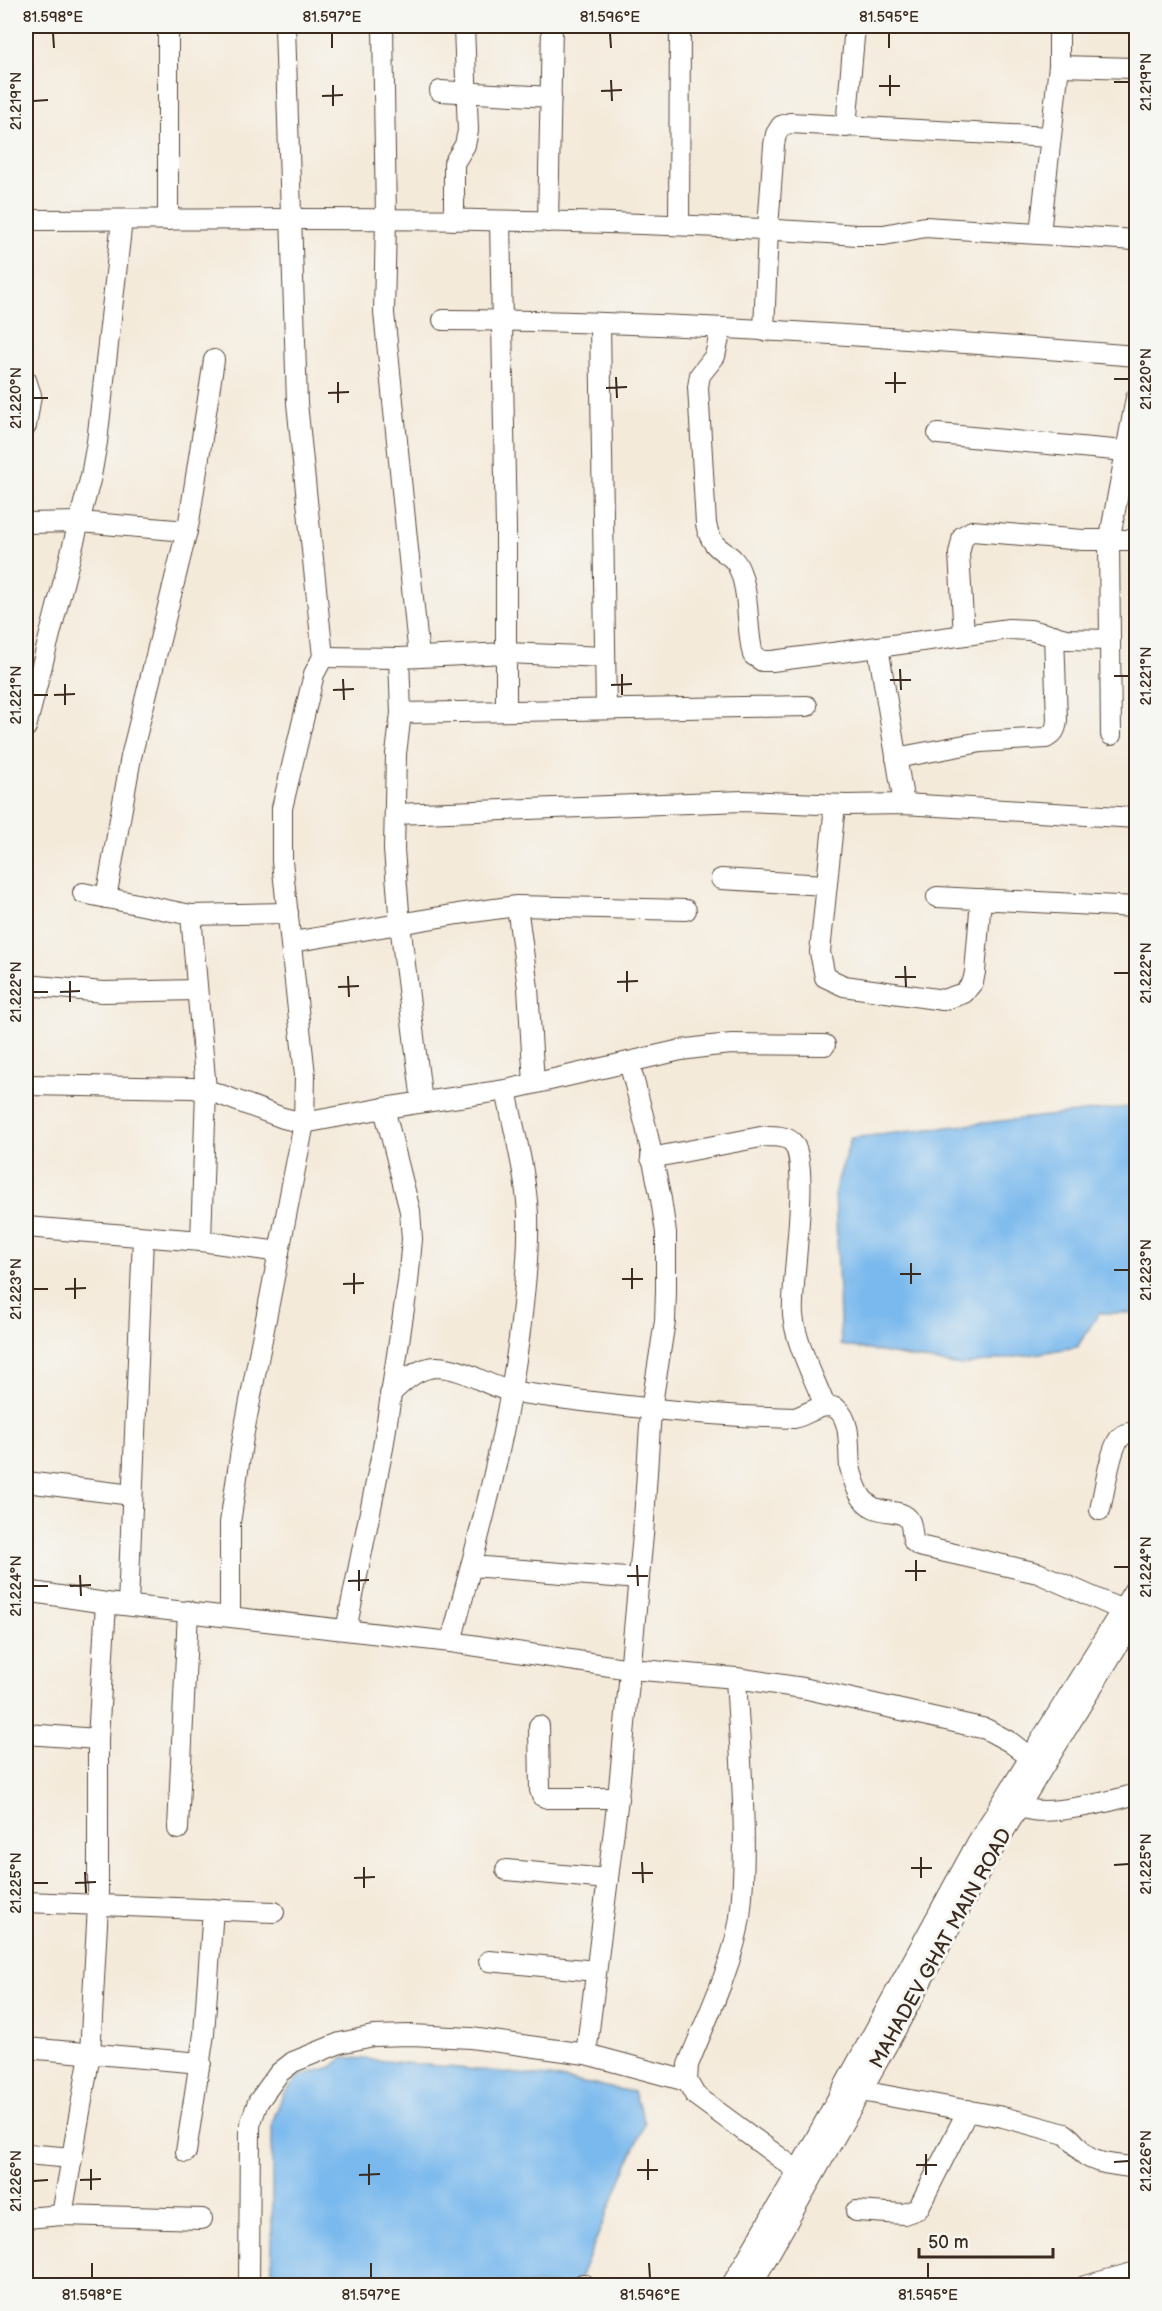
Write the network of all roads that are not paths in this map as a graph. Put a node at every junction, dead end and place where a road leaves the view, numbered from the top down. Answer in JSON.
{"nodes":[{"id":1,"x":168,"y":26,"type":"edge"},
{"id":2,"x":285,"y":26,"type":"edge"},
{"id":3,"x":383,"y":26,"type":"edge"},
{"id":4,"x":552,"y":26,"type":"edge"},
{"id":5,"x":680,"y":26,"type":"edge"},
{"id":6,"x":855,"y":26,"type":"edge"},
{"id":7,"x":1059,"y":26,"type":"edge"},
{"id":8,"x":464,"y":27,"type":"edge"},
{"id":9,"x":1059,"y":66,"type":"junction"},
{"id":10,"x":1137,"y":68,"type":"edge"},
{"id":11,"x":440,"y":91,"type":"dead end"},
{"id":12,"x":467,"y":92,"type":"junction"},
{"id":13,"x":551,"y":97,"type":"junction"},
{"id":14,"x":846,"y":127,"type":"junction"},
{"id":15,"x":1050,"y":137,"type":"junction"},
{"id":16,"x":168,"y":219,"type":"junction"},
{"id":17,"x":291,"y":219,"type":"junction"},
{"id":18,"x":386,"y":219,"type":"junction"},
{"id":19,"x":26,"y":220,"type":"edge"},
{"id":20,"x":122,"y":220,"type":"junction"},
{"id":21,"x":454,"y":220,"type":"junction"},
{"id":22,"x":500,"y":221,"type":"junction"},
{"id":23,"x":548,"y":222,"type":"junction"},
{"id":24,"x":679,"y":225,"type":"junction"},
{"id":25,"x":768,"y":228,"type":"junction"},
{"id":26,"x":1041,"y":233,"type":"junction"},
{"id":27,"x":1137,"y":240,"type":"edge"},
{"id":28,"x":443,"y":320,"type":"dead end"},
{"id":29,"x":503,"y":320,"type":"junction"},
{"id":30,"x":600,"y":324,"type":"junction"},
{"id":31,"x":721,"y":329,"type":"junction"},
{"id":32,"x":764,"y":331,"type":"junction"},
{"id":33,"x":1137,"y":356,"type":"edge"},
{"id":34,"x":214,"y":360,"type":"dead end"},
{"id":35,"x":26,"y":380,"type":"edge"},
{"id":36,"x":1137,"y":398,"type":"edge"},
{"id":37,"x":26,"y":426,"type":"edge"},
{"id":38,"x":938,"y":434,"type":"dead end"},
{"id":39,"x":1131,"y":452,"type":"edge"},
{"id":40,"x":80,"y":522,"type":"junction"},
{"id":41,"x":26,"y":523,"type":"edge"},
{"id":42,"x":187,"y":531,"type":"junction"},
{"id":43,"x":1137,"y":540,"type":"edge"},
{"id":44,"x":1108,"y":542,"type":"junction"},
{"id":45,"x":964,"y":635,"type":"junction"},
{"id":46,"x":1054,"y":635,"type":"junction"},
{"id":47,"x":1110,"y":640,"type":"junction"},
{"id":48,"x":878,"y":647,"type":"junction"},
{"id":49,"x":506,"y":653,"type":"junction"},
{"id":50,"x":323,"y":657,"type":"junction"},
{"id":51,"x":418,"y":657,"type":"junction"},
{"id":52,"x":605,"y":657,"type":"junction"},
{"id":53,"x":399,"y":658,"type":"junction"},
{"id":54,"x":807,"y":706,"type":"dead end"},
{"id":55,"x":606,"y":709,"type":"junction"},
{"id":56,"x":506,"y":711,"type":"junction"},
{"id":57,"x":401,"y":712,"type":"junction"},
{"id":58,"x":26,"y":727,"type":"edge"},
{"id":59,"x":1111,"y":735,"type":"dead end"},
{"id":60,"x":896,"y":758,"type":"junction"},
{"id":61,"x":835,"y":804,"type":"junction"},
{"id":62,"x":904,"y":804,"type":"junction"},
{"id":63,"x":395,"y":814,"type":"junction"},
{"id":64,"x":1137,"y":818,"type":"edge"},
{"id":65,"x":721,"y":879,"type":"dead end"},
{"id":66,"x":826,"y":885,"type":"junction"},
{"id":67,"x":83,"y":893,"type":"dead end"},
{"id":68,"x":937,"y":897,"type":"dead end"},
{"id":69,"x":106,"y":898,"type":"junction"},
{"id":70,"x":981,"y":899,"type":"junction"},
{"id":71,"x":517,"y":906,"type":"junction"},
{"id":72,"x":1137,"y":907,"type":"edge"},
{"id":73,"x":686,"y":910,"type":"dead end"},
{"id":74,"x":288,"y":913,"type":"junction"},
{"id":75,"x":191,"y":915,"type":"junction"},
{"id":76,"x":400,"y":924,"type":"junction"},
{"id":77,"x":292,"y":942,"type":"junction"},
{"id":78,"x":26,"y":985,"type":"edge"},
{"id":79,"x":197,"y":990,"type":"junction"},
{"id":80,"x":825,"y":1045,"type":"dead end"},
{"id":81,"x":629,"y":1062,"type":"junction"},
{"id":82,"x":534,"y":1083,"type":"junction"},
{"id":83,"x":26,"y":1085,"type":"edge"},
{"id":84,"x":206,"y":1090,"type":"junction"},
{"id":85,"x":506,"y":1090,"type":"junction"},
{"id":86,"x":422,"y":1102,"type":"junction"},
{"id":87,"x":384,"y":1108,"type":"junction"},
{"id":88,"x":304,"y":1123,"type":"junction"},
{"id":89,"x":651,"y":1158,"type":"junction"},
{"id":90,"x":26,"y":1227,"type":"edge"},
{"id":91,"x":142,"y":1238,"type":"junction"},
{"id":92,"x":201,"y":1241,"type":"junction"},
{"id":93,"x":279,"y":1252,"type":"junction"},
{"id":94,"x":511,"y":1392,"type":"junction"},
{"id":95,"x":390,"y":1394,"type":"junction"},
{"id":96,"x":825,"y":1406,"type":"junction"},
{"id":97,"x":651,"y":1410,"type":"junction"},
{"id":98,"x":1137,"y":1433,"type":"edge"},
{"id":99,"x":26,"y":1482,"type":"edge"},
{"id":100,"x":132,"y":1495,"type":"junction"},
{"id":101,"x":1100,"y":1510,"type":"dead end"},
{"id":102,"x":471,"y":1566,"type":"junction"},
{"id":103,"x":639,"y":1579,"type":"junction"},
{"id":104,"x":1137,"y":1587,"type":"edge"},
{"id":105,"x":26,"y":1591,"type":"edge"},
{"id":106,"x":106,"y":1602,"type":"junction"},
{"id":107,"x":128,"y":1605,"type":"junction"},
{"id":108,"x":188,"y":1611,"type":"junction"},
{"id":109,"x":1130,"y":1613,"type":"edge"},
{"id":110,"x":230,"y":1615,"type":"junction"},
{"id":111,"x":346,"y":1630,"type":"junction"},
{"id":112,"x":451,"y":1642,"type":"junction"},
{"id":113,"x":630,"y":1669,"type":"junction"},
{"id":114,"x":736,"y":1678,"type":"junction"},
{"id":115,"x":539,"y":1726,"type":"dead end"},
{"id":116,"x":26,"y":1734,"type":"edge"},
{"id":117,"x":98,"y":1739,"type":"junction"},
{"id":118,"x":1031,"y":1758,"type":"junction"},
{"id":119,"x":1137,"y":1794,"type":"edge"},
{"id":120,"x":618,"y":1798,"type":"junction"},
{"id":121,"x":1013,"y":1802,"type":"junction"},
{"id":122,"x":178,"y":1829,"type":"dead end"},
{"id":123,"x":506,"y":1870,"type":"dead end"},
{"id":124,"x":608,"y":1879,"type":"junction"},
{"id":125,"x":26,"y":1902,"type":"edge"},
{"id":126,"x":99,"y":1905,"type":"junction"},
{"id":127,"x":213,"y":1909,"type":"junction"},
{"id":128,"x":274,"y":1912,"type":"dead end"},
{"id":129,"x":489,"y":1961,"type":"dead end"},
{"id":130,"x":596,"y":1971,"type":"junction"},
{"id":131,"x":26,"y":2048,"type":"edge"},
{"id":132,"x":90,"y":2054,"type":"junction"},
{"id":133,"x":586,"y":2054,"type":"junction"},
{"id":134,"x":201,"y":2063,"type":"junction"},
{"id":135,"x":687,"y":2080,"type":"junction"},
{"id":136,"x":861,"y":2091,"type":"junction"},
{"id":137,"x":968,"y":2110,"type":"junction"},
{"id":138,"x":186,"y":2152,"type":"dead end"},
{"id":139,"x":26,"y":2154,"type":"edge"},
{"id":140,"x":72,"y":2158,"type":"junction"},
{"id":141,"x":1137,"y":2168,"type":"edge"},
{"id":142,"x":798,"y":2171,"type":"junction"},
{"id":143,"x":856,"y":2211,"type":"dead end"},
{"id":144,"x":62,"y":2215,"type":"junction"},
{"id":145,"x":26,"y":2218,"type":"edge"},
{"id":146,"x":202,"y":2219,"type":"dead end"},
{"id":147,"x":1137,"y":2272,"type":"edge"},
{"id":148,"x":249,"y":2286,"type":"edge"},
{"id":149,"x":731,"y":2286,"type":"edge"},
{"id":150,"x":751,"y":2286,"type":"edge"},
{"id":151,"x":1085,"y":2286,"type":"edge"}],
"edges":[{"from":1,"to":16,"type":"street"},
{"from":2,"to":17,"type":"street"},
{"from":3,"to":18,"type":"street"},
{"from":4,"to":13,"type":"street"},
{"from":5,"to":24,"type":"street"},
{"from":6,"to":14,"type":"street"},
{"from":7,"to":9,"type":"street"},
{"from":8,"to":12,"type":"street"},
{"from":9,"to":10,"type":"street"},
{"from":9,"to":15,"type":"street"},
{"from":11,"to":12,"type":"street"},
{"from":12,"to":13,"type":"street"},
{"from":12,"to":21,"type":"street"},
{"from":13,"to":23,"type":"street"},
{"from":14,"to":15,"type":"street"},
{"from":14,"to":25,"type":"street"},
{"from":15,"to":26,"type":"street"},
{"from":16,"to":17,"type":"street"},
{"from":16,"to":20,"type":"street"},
{"from":17,"to":18,"type":"street"},
{"from":17,"to":50,"type":"street"},
{"from":18,"to":21,"type":"street"},
{"from":18,"to":51,"type":"street"},
{"from":19,"to":20,"type":"street"},
{"from":20,"to":40,"type":"street"},
{"from":21,"to":22,"type":"street"},
{"from":22,"to":23,"type":"street"},
{"from":22,"to":29,"type":"street"},
{"from":23,"to":24,"type":"street"},
{"from":24,"to":25,"type":"street"},
{"from":25,"to":26,"type":"street"},
{"from":25,"to":32,"type":"street"},
{"from":26,"to":27,"type":"street"},
{"from":28,"to":29,"type":"street"},
{"from":29,"to":30,"type":"street"},
{"from":29,"to":49,"type":"street"},
{"from":30,"to":31,"type":"street"},
{"from":30,"to":52,"type":"street"},
{"from":31,"to":32,"type":"street"},
{"from":31,"to":48,"type":"street"},
{"from":32,"to":33,"type":"street"},
{"from":34,"to":42,"type":"street"},
{"from":35,"to":37,"type":"street"},
{"from":36,"to":39,"type":"street"},
{"from":38,"to":39,"type":"street"},
{"from":39,"to":44,"type":"street"},
{"from":40,"to":41,"type":"street"},
{"from":40,"to":42,"type":"street"},
{"from":40,"to":58,"type":"street"},
{"from":42,"to":69,"type":"street"},
{"from":43,"to":44,"type":"street"},
{"from":44,"to":45,"type":"street"},
{"from":44,"to":47,"type":"street"},
{"from":45,"to":46,"type":"street"},
{"from":45,"to":48,"type":"street"},
{"from":46,"to":47,"type":"street"},
{"from":46,"to":60,"type":"street"},
{"from":47,"to":59,"type":"street"},
{"from":48,"to":60,"type":"street"},
{"from":49,"to":51,"type":"street"},
{"from":49,"to":52,"type":"street"},
{"from":49,"to":56,"type":"street"},
{"from":50,"to":53,"type":"street"},
{"from":50,"to":74,"type":"street"},
{"from":51,"to":53,"type":"street"},
{"from":52,"to":55,"type":"street"},
{"from":53,"to":57,"type":"street"},
{"from":54,"to":55,"type":"street"},
{"from":55,"to":56,"type":"street"},
{"from":56,"to":57,"type":"street"},
{"from":57,"to":63,"type":"street"},
{"from":60,"to":62,"type":"street"},
{"from":61,"to":62,"type":"street"},
{"from":61,"to":63,"type":"street"},
{"from":61,"to":66,"type":"street"},
{"from":62,"to":64,"type":"street"},
{"from":63,"to":76,"type":"street"},
{"from":65,"to":66,"type":"street"},
{"from":66,"to":70,"type":"street"},
{"from":67,"to":69,"type":"street"},
{"from":68,"to":70,"type":"street"},
{"from":69,"to":75,"type":"street"},
{"from":70,"to":72,"type":"street"},
{"from":71,"to":73,"type":"street"},
{"from":71,"to":76,"type":"street"},
{"from":71,"to":82,"type":"street"},
{"from":74,"to":75,"type":"street"},
{"from":74,"to":77,"type":"street"},
{"from":75,"to":79,"type":"street"},
{"from":76,"to":77,"type":"street"},
{"from":76,"to":86,"type":"street"},
{"from":77,"to":88,"type":"street"},
{"from":78,"to":79,"type":"street"},
{"from":79,"to":84,"type":"street"},
{"from":80,"to":81,"type":"street"},
{"from":81,"to":82,"type":"street"},
{"from":81,"to":89,"type":"street"},
{"from":82,"to":85,"type":"street"},
{"from":83,"to":84,"type":"street"},
{"from":84,"to":88,"type":"street"},
{"from":84,"to":92,"type":"street"},
{"from":85,"to":86,"type":"street"},
{"from":85,"to":94,"type":"street"},
{"from":86,"to":87,"type":"street"},
{"from":87,"to":88,"type":"street"},
{"from":87,"to":95,"type":"street"},
{"from":88,"to":93,"type":"street"},
{"from":89,"to":96,"type":"street"},
{"from":89,"to":97,"type":"street"},
{"from":90,"to":91,"type":"street"},
{"from":91,"to":92,"type":"street"},
{"from":91,"to":100,"type":"street"},
{"from":92,"to":93,"type":"street"},
{"from":93,"to":110,"type":"street"},
{"from":94,"to":95,"type":"street"},
{"from":94,"to":97,"type":"street"},
{"from":94,"to":102,"type":"street"},
{"from":95,"to":111,"type":"street"},
{"from":96,"to":97,"type":"street"},
{"from":96,"to":109,"type":"street"},
{"from":97,"to":103,"type":"street"},
{"from":98,"to":101,"type":"street"},
{"from":99,"to":100,"type":"street"},
{"from":100,"to":107,"type":"street"},
{"from":102,"to":103,"type":"street"},
{"from":102,"to":112,"type":"street"},
{"from":103,"to":113,"type":"street"},
{"from":104,"to":109,"type":"street"},
{"from":105,"to":106,"type":"street"},
{"from":106,"to":107,"type":"street"},
{"from":106,"to":117,"type":"street"},
{"from":107,"to":108,"type":"street"},
{"from":108,"to":110,"type":"street"},
{"from":108,"to":122,"type":"street"},
{"from":109,"to":118,"type":"street"},
{"from":109,"to":121,"type":"street","name":"MAHADEV GHAT MAIN ROAD"},
{"from":110,"to":111,"type":"street"},
{"from":111,"to":112,"type":"street"},
{"from":112,"to":113,"type":"street"},
{"from":113,"to":114,"type":"street"},
{"from":113,"to":120,"type":"street"},
{"from":114,"to":118,"type":"street"},
{"from":114,"to":135,"type":"street"},
{"from":115,"to":120,"type":"street"},
{"from":116,"to":117,"type":"street"},
{"from":117,"to":126,"type":"street"},
{"from":118,"to":121,"type":"street"},
{"from":119,"to":121,"type":"street"},
{"from":120,"to":124,"type":"street"},
{"from":121,"to":136,"type":"street","name":"MAHADEV GHAT MAIN ROAD"},
{"from":121,"to":142,"type":"street"},
{"from":123,"to":124,"type":"street"},
{"from":124,"to":130,"type":"street"},
{"from":125,"to":126,"type":"street"},
{"from":126,"to":127,"type":"street"},
{"from":126,"to":132,"type":"street"},
{"from":127,"to":128,"type":"street"},
{"from":127,"to":134,"type":"street"},
{"from":129,"to":130,"type":"street"},
{"from":130,"to":133,"type":"street"},
{"from":131,"to":132,"type":"street"},
{"from":132,"to":134,"type":"street"},
{"from":132,"to":140,"type":"street"},
{"from":133,"to":135,"type":"street"},
{"from":133,"to":148,"type":"street"},
{"from":134,"to":138,"type":"street"},
{"from":135,"to":142,"type":"street"},
{"from":136,"to":137,"type":"street"},
{"from":136,"to":150,"type":"street","name":"MAHADEV GHAT MAIN ROAD"},
{"from":137,"to":141,"type":"street"},
{"from":137,"to":143,"type":"street"},
{"from":139,"to":140,"type":"street"},
{"from":140,"to":144,"type":"street"},
{"from":142,"to":149,"type":"street"},
{"from":144,"to":145,"type":"street"},
{"from":144,"to":146,"type":"street"},
{"from":147,"to":151,"type":"street"}]}
